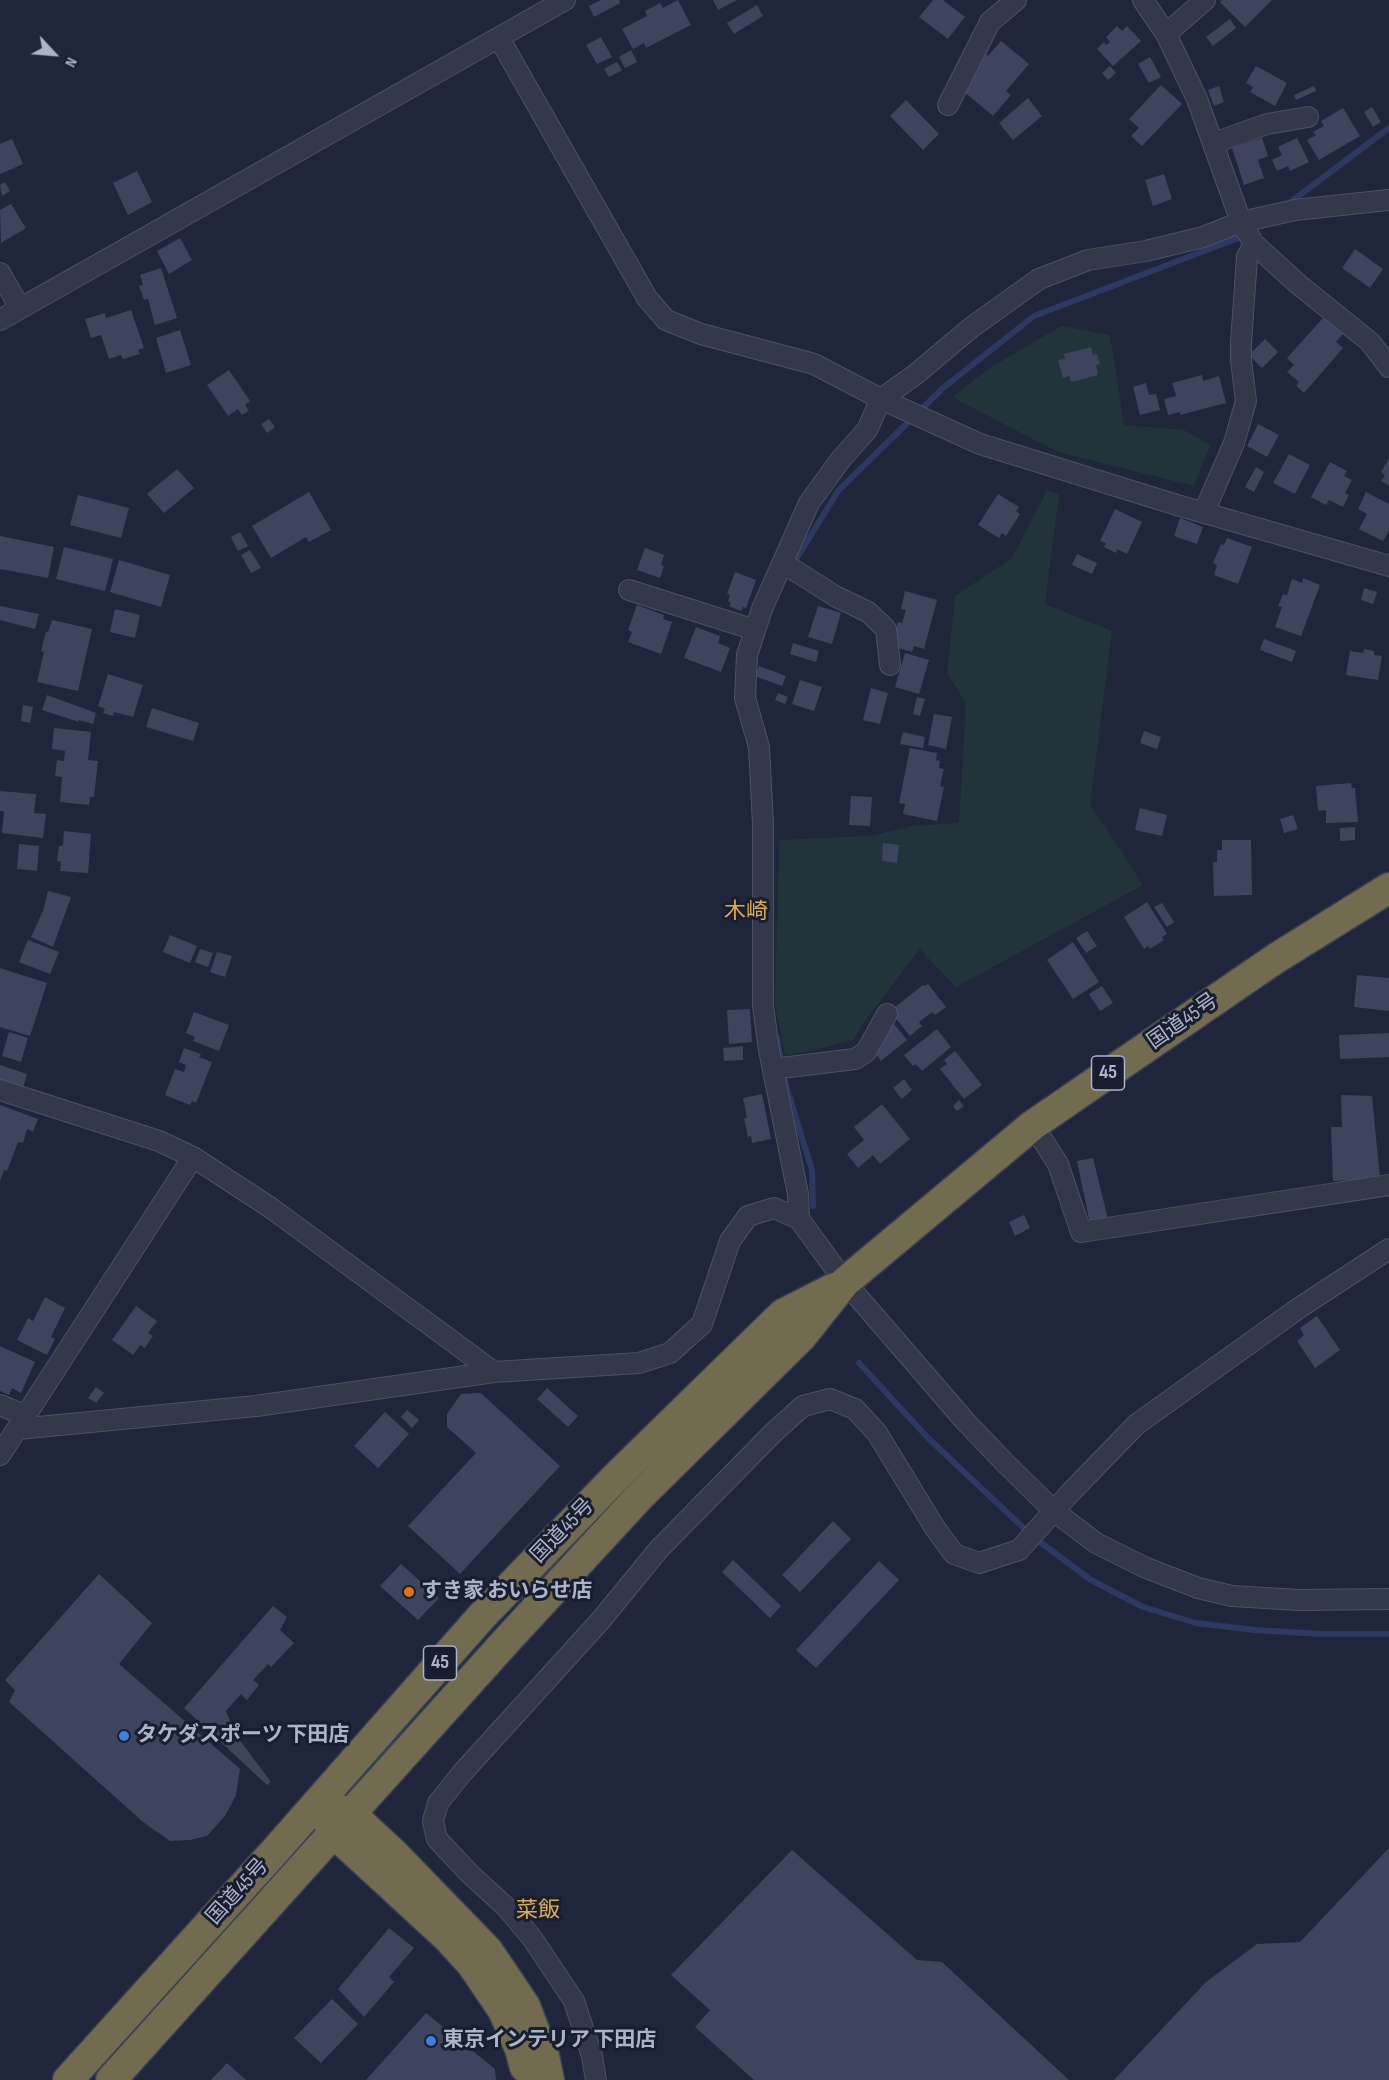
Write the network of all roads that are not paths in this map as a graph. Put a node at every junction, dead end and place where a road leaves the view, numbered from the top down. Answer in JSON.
{"nodes":[{"id":1,"x":565,"y":0,"type":"edge"},
{"id":2,"x":1016,"y":0,"type":"edge"},
{"id":3,"x":1143,"y":0,"type":"edge"},
{"id":4,"x":1205,"y":0,"type":"edge"},
{"id":5,"x":1166,"y":34,"type":"junction"},
{"id":6,"x":499,"y":38,"type":"junction"},
{"id":7,"x":948,"y":105,"type":"dead end"},
{"id":8,"x":1308,"y":117,"type":"dead end"},
{"id":9,"x":1214,"y":142,"type":"junction"},
{"id":10,"x":1389,"y":200,"type":"edge"},
{"id":11,"x":1241,"y":222,"type":"junction"},
{"id":12,"x":1254,"y":244,"type":"junction"},
{"id":13,"x":0,"y":273,"type":"edge"},
{"id":14,"x":20,"y":308,"type":"junction"},
{"id":15,"x":0,"y":320,"type":"edge"},
{"id":16,"x":1389,"y":367,"type":"edge"},
{"id":17,"x":881,"y":399,"type":"junction"},
{"id":18,"x":1204,"y":512,"type":"junction"},
{"id":19,"x":783,"y":564,"type":"junction"},
{"id":20,"x":1389,"y":566,"type":"edge"},
{"id":21,"x":629,"y":590,"type":"dead end"},
{"id":22,"x":755,"y":630,"type":"junction"},
{"id":23,"x":890,"y":665,"type":"dead end"},
{"id":24,"x":1389,"y":888,"type":"edge"},
{"id":25,"x":887,"y":1014,"type":"dead end"},
{"id":26,"x":773,"y":1070,"type":"junction"},
{"id":27,"x":0,"y":1090,"type":"edge"},
{"id":28,"x":1033,"y":1125,"type":"junction"},
{"id":29,"x":193,"y":1157,"type":"junction"},
{"id":30,"x":1389,"y":1185,"type":"edge"},
{"id":31,"x":799,"y":1219,"type":"junction"},
{"id":32,"x":1389,"y":1249,"type":"edge"},
{"id":33,"x":845,"y":1282,"type":"junction"},
{"id":34,"x":494,"y":1372,"type":"junction"},
{"id":35,"x":0,"y":1405,"type":"edge"},
{"id":36,"x":22,"y":1422,"type":"junction"},
{"id":37,"x":0,"y":1455,"type":"edge"},
{"id":38,"x":1054,"y":1510,"type":"junction"},
{"id":39,"x":1389,"y":1599,"type":"edge"},
{"id":40,"x":318,"y":1802,"type":"junction"},
{"id":41,"x":343,"y":1824,"type":"junction"},
{"id":42,"x":68,"y":2080,"type":"edge"},
{"id":43,"x":111,"y":2080,"type":"edge"},
{"id":44,"x":529,"y":2080,"type":"edge"},
{"id":45,"x":549,"y":2080,"type":"edge"},
{"id":46,"x":596,"y":2080,"type":"edge"}],
"edges":[{"from":1,"to":6,"type":"street"},
{"from":2,"to":7,"type":"street"},
{"from":3,"to":5,"type":"street"},
{"from":4,"to":5,"type":"street"},
{"from":5,"to":9,"type":"street"},
{"from":6,"to":14,"type":"street"},
{"from":6,"to":17,"type":"street"},
{"from":8,"to":9,"type":"street"},
{"from":9,"to":11,"type":"street"},
{"from":10,"to":11,"type":"street"},
{"from":11,"to":12,"type":"street"},
{"from":11,"to":17,"type":"street"},
{"from":12,"to":16,"type":"street"},
{"from":12,"to":18,"type":"street"},
{"from":13,"to":14,"type":"street"},
{"from":14,"to":15,"type":"street"},
{"from":17,"to":18,"type":"street"},
{"from":17,"to":19,"type":"street"},
{"from":18,"to":20,"type":"street"},
{"from":19,"to":22,"type":"street"},
{"from":19,"to":23,"type":"street"},
{"from":21,"to":22,"type":"street"},
{"from":22,"to":26,"type":"street"},
{"from":24,"to":28,"type":"highway","name":"国道45号","number":"45"},
{"from":25,"to":26,"type":"street"},
{"from":26,"to":31,"type":"street"},
{"from":27,"to":29,"type":"street"},
{"from":28,"to":30,"type":"street"},
{"from":28,"to":33,"type":"highway","name":"国道45号","number":"45"},
{"from":29,"to":34,"type":"street"},
{"from":29,"to":36,"type":"street"},
{"from":31,"to":33,"type":"street"},
{"from":31,"to":34,"type":"street"},
{"from":32,"to":38,"type":"street"},
{"from":33,"to":38,"type":"street"},
{"from":33,"to":40,"type":"highway","name":"国道45号","number":"45"},
{"from":33,"to":41,"type":"highway","name":"国道45号","number":"45"},
{"from":34,"to":36,"type":"street"},
{"from":35,"to":36,"type":"street"},
{"from":36,"to":37,"type":"street"},
{"from":38,"to":39,"type":"street"},
{"from":38,"to":46,"type":"street"},
{"from":40,"to":41,"type":"highway"},
{"from":40,"to":42,"type":"highway","name":"国道45号","number":"45"},
{"from":41,"to":43,"type":"highway","name":"国道45号","number":"45"},
{"from":41,"to":44,"type":"highway"},
{"from":41,"to":45,"type":"highway"}]}
